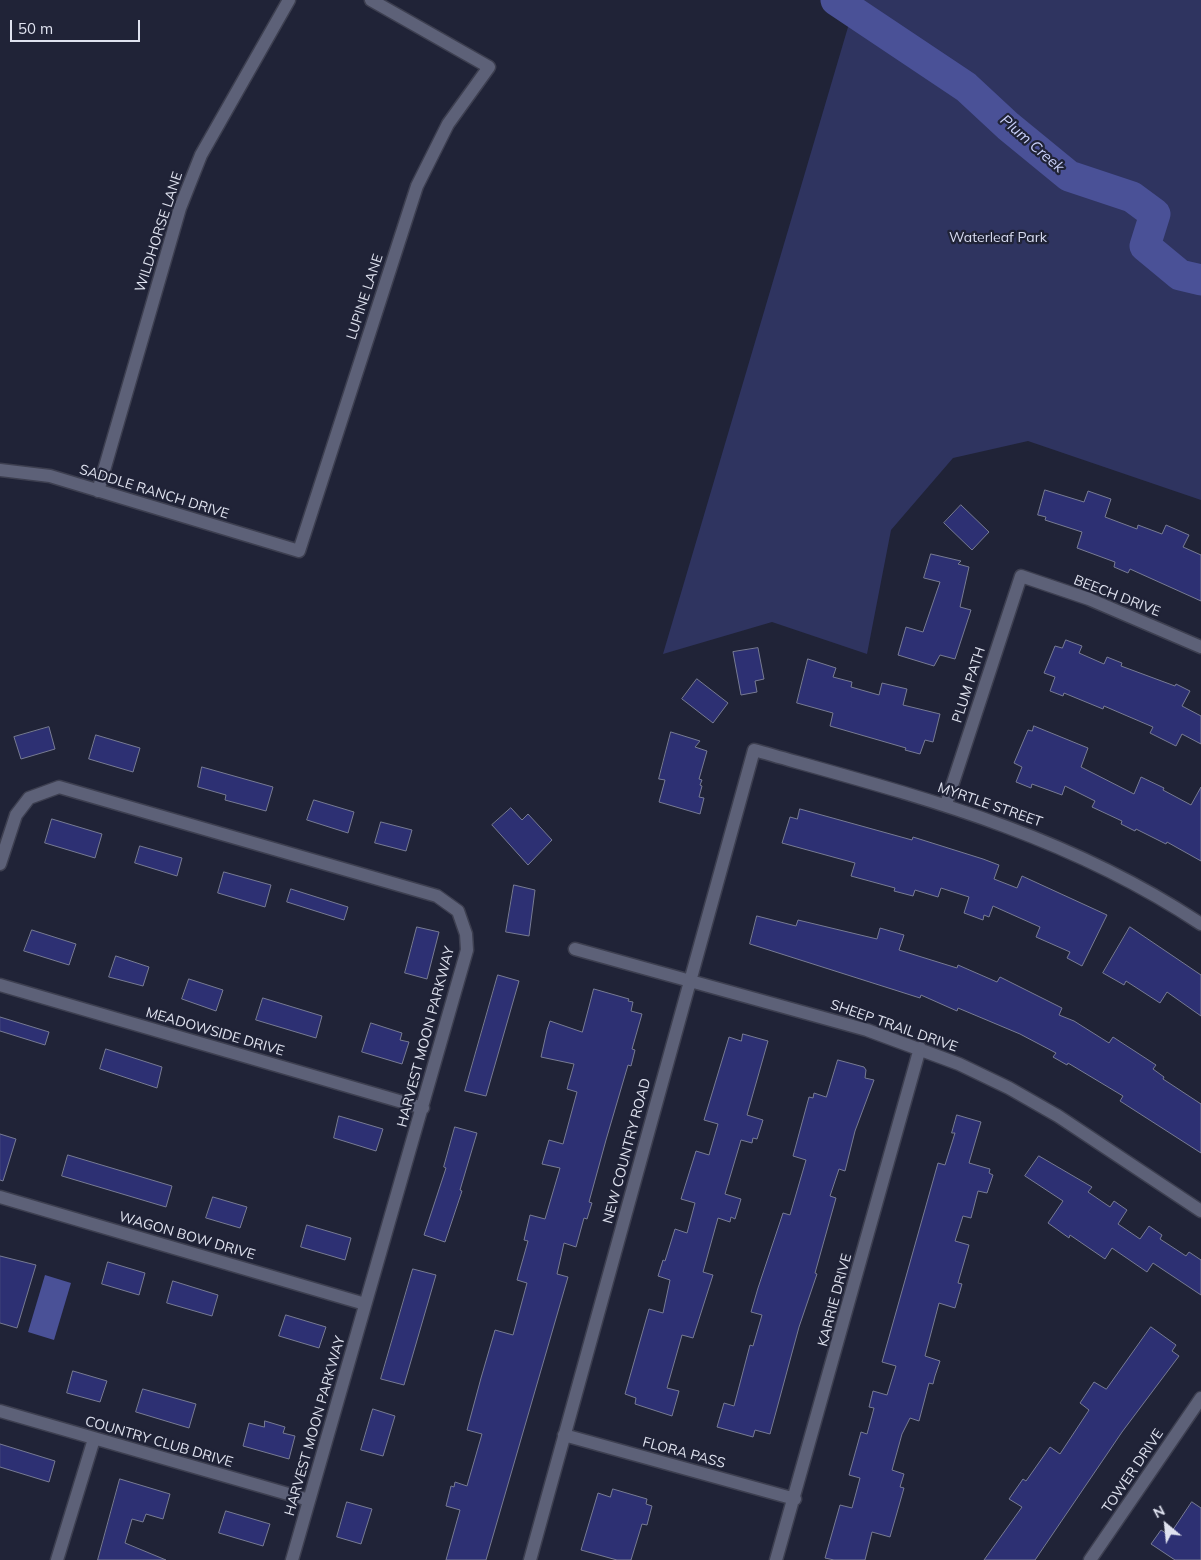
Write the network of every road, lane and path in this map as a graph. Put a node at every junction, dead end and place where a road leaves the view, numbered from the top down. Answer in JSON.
{"nodes":[{"id":1,"x":289,"y":0,"type":"edge"},
{"id":2,"x":371,"y":0,"type":"edge"},
{"id":3,"x":0,"y":470,"type":"edge"},
{"id":4,"x":98,"y":491,"type":"junction"},
{"id":5,"x":299,"y":550,"type":"joint"},
{"id":6,"x":1021,"y":576,"type":"joint"},
{"id":7,"x":1201,"y":647,"type":"edge"},
{"id":8,"x":754,"y":750,"type":"joint"},
{"id":9,"x":946,"y":804,"type":"junction"},
{"id":10,"x":0,"y":864,"type":"edge"},
{"id":11,"x":1201,"y":924,"type":"edge"},
{"id":12,"x":574,"y":949,"type":"dead end"},
{"id":13,"x":690,"y":981,"type":"junction"},
{"id":14,"x":0,"y":986,"type":"edge"},
{"id":15,"x":920,"y":1048,"type":"junction"},
{"id":16,"x":423,"y":1108,"type":"junction"},
{"id":17,"x":0,"y":1197,"type":"edge"},
{"id":18,"x":1201,"y":1211,"type":"edge"},
{"id":19,"x":365,"y":1304,"type":"junction"},
{"id":20,"x":1201,"y":1398,"type":"edge"},
{"id":21,"x":0,"y":1411,"type":"edge"},
{"id":22,"x":564,"y":1435,"type":"junction"},
{"id":23,"x":94,"y":1439,"type":"junction"},
{"id":24,"x":795,"y":1499,"type":"junction"},
{"id":25,"x":310,"y":1500,"type":"junction"},
{"id":26,"x":57,"y":1560,"type":"edge"},
{"id":27,"x":292,"y":1560,"type":"edge"},
{"id":28,"x":530,"y":1560,"type":"edge"},
{"id":29,"x":776,"y":1560,"type":"edge"},
{"id":30,"x":1090,"y":1560,"type":"edge"}],
"edges":[{"from":1,"to":4,"type":"street","name":"WILDHORSE LANE"},
{"from":2,"to":5,"type":"street","name":"LUPINE LANE"},
{"from":3,"to":4,"type":"street","name":"SADDLE RANCH DRIVE"},
{"from":4,"to":5,"type":"street","name":"SADDLE RANCH DRIVE"},
{"from":6,"to":7,"type":"street","name":"BEECH DRIVE"},
{"from":6,"to":9,"type":"street","name":"PLUM PATH"},
{"from":8,"to":9,"type":"street","name":"MYRTLE STREET"},
{"from":8,"to":13,"type":"street","name":"NEW COUNTRY ROAD"},
{"from":9,"to":11,"type":"street","name":"MYRTLE STREET"},
{"from":10,"to":16,"type":"street","name":"HARVEST MOON PARKWAY"},
{"from":12,"to":13,"type":"street","name":"SHEEP TRAIL DRIVE"},
{"from":13,"to":15,"type":"street","name":"SHEEP TRAIL DRIVE"},
{"from":13,"to":22,"type":"street","name":"NEW COUNTRY ROAD"},
{"from":14,"to":16,"type":"street","name":"MEADOWSIDE DRIVE"},
{"from":15,"to":18,"type":"street","name":"SHEEP TRAIL DRIVE"},
{"from":15,"to":24,"type":"street","name":"KARRIE DRIVE"},
{"from":16,"to":19,"type":"street","name":"HARVEST MOON PARKWAY"},
{"from":17,"to":19,"type":"street","name":"WAGON BOW DRIVE"},
{"from":19,"to":25,"type":"street","name":"HARVEST MOON PARKWAY"},
{"from":20,"to":30,"type":"street","name":"TOWER DRIVE"},
{"from":21,"to":23,"type":"street","name":"COUNTRY CLUB DRIVE"},
{"from":22,"to":24,"type":"street","name":"FLORA PASS"},
{"from":22,"to":28,"type":"street","name":"NEW COUNTRY ROAD"},
{"from":23,"to":25,"type":"street","name":"COUNTRY CLUB DRIVE"},
{"from":23,"to":26,"type":"street"},
{"from":24,"to":29,"type":"street","name":"KARRIE DRIVE"},
{"from":25,"to":27,"type":"street","name":"HARVEST MOON PARKWAY"}]}
